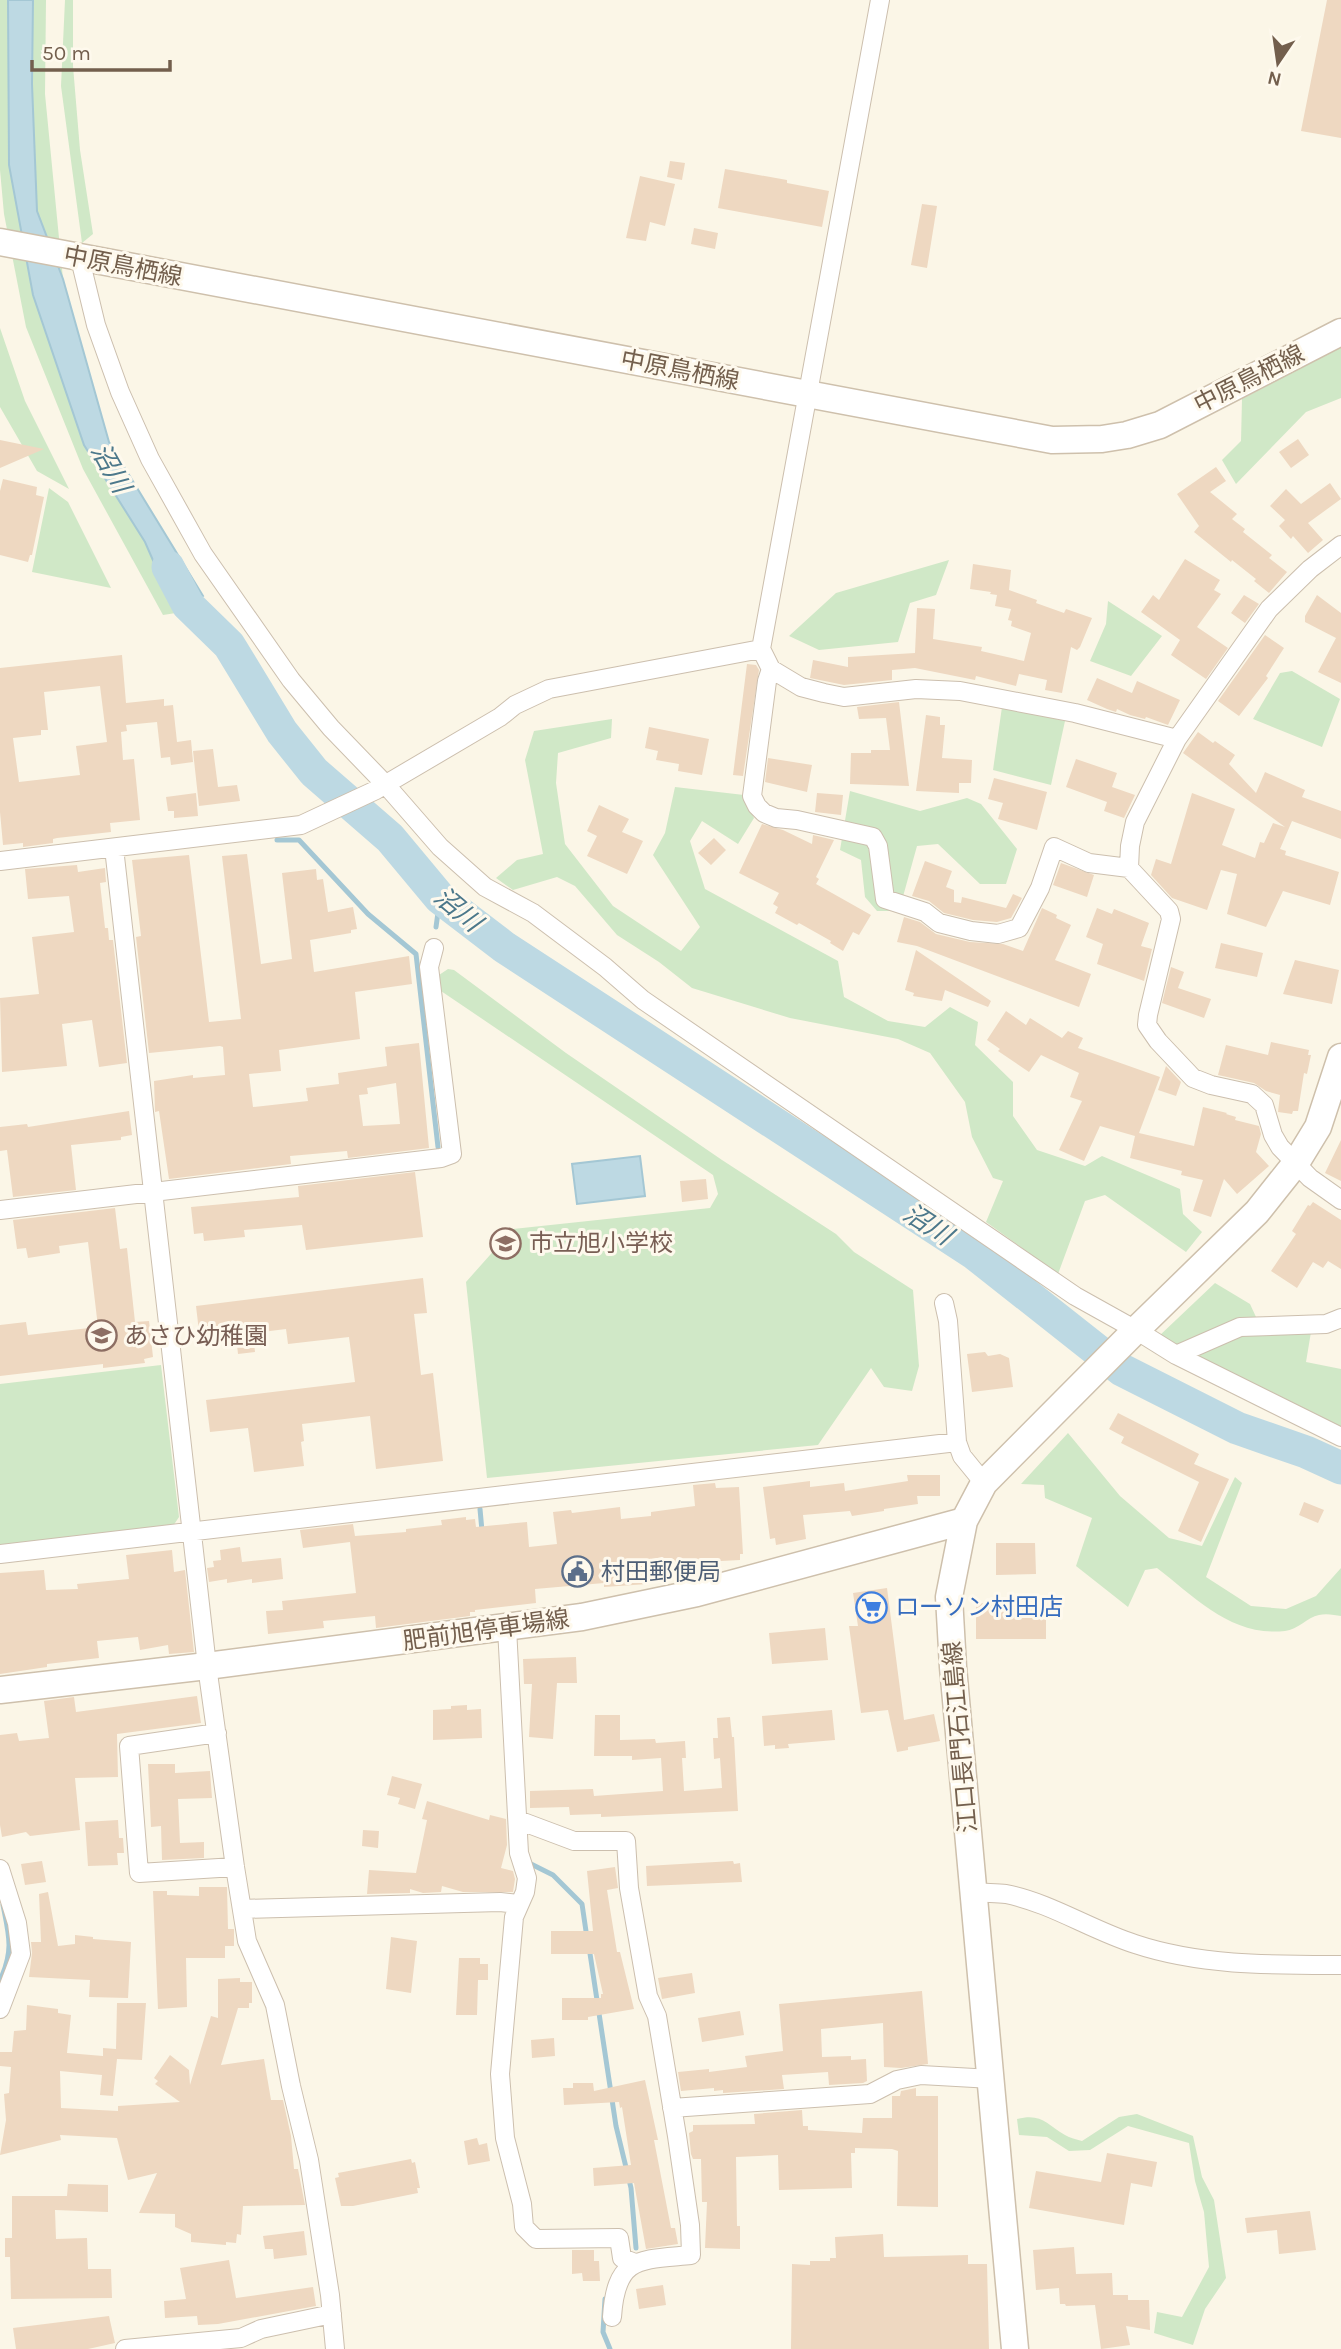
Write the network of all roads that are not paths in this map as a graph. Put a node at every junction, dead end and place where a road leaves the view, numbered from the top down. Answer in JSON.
{"nodes":[{"id":1,"x":880,"y":0,"type":"edge"},
{"id":2,"x":0,"y":242,"type":"edge"},
{"id":3,"x":80,"y":259,"type":"junction"},
{"id":4,"x":1341,"y":332,"type":"edge"},
{"id":5,"x":808,"y":394,"type":"junction"},
{"id":6,"x":1341,"y":545,"type":"edge"},
{"id":7,"x":761,"y":649,"type":"junction"},
{"id":8,"x":771,"y":668,"type":"junction"},
{"id":9,"x":1177,"y":739,"type":"junction"},
{"id":10,"x":381,"y":788,"type":"junction"},
{"id":11,"x":114,"y":848,"type":"junction"},
{"id":12,"x":0,"y":861,"type":"edge"},
{"id":13,"x":1129,"y":868,"type":"junction"},
{"id":14,"x":434,"y":948,"type":"dead end"},
{"id":15,"x":1341,"y":1057,"type":"edge"},
{"id":16,"x":1296,"y":1163,"type":"junction"},
{"id":17,"x":153,"y":1192,"type":"junction"},
{"id":18,"x":1341,"y":1200,"type":"edge"},
{"id":19,"x":0,"y":1210,"type":"edge"},
{"id":20,"x":943,"y":1303,"type":"dead end"},
{"id":21,"x":1341,"y":1318,"type":"edge"},
{"id":22,"x":1136,"y":1330,"type":"junction"},
{"id":23,"x":1176,"y":1355,"type":"junction"},
{"id":24,"x":1341,"y":1437,"type":"edge"},
{"id":25,"x":957,"y":1442,"type":"junction"},
{"id":26,"x":984,"y":1483,"type":"junction"},
{"id":27,"x":964,"y":1521,"type":"junction"},
{"id":28,"x":192,"y":1531,"type":"junction"},
{"id":29,"x":0,"y":1554,"type":"edge"},
{"id":30,"x":507,"y":1628,"type":"junction"},
{"id":31,"x":207,"y":1666,"type":"junction"},
{"id":32,"x":0,"y":1690,"type":"edge"},
{"id":33,"x":217,"y":1733,"type":"junction"},
{"id":34,"x":518,"y":1820,"type":"junction"},
{"id":35,"x":235,"y":1867,"type":"junction"},
{"id":36,"x":0,"y":1869,"type":"edge"},
{"id":37,"x":974,"y":1892,"type":"junction"},
{"id":38,"x":518,"y":1904,"type":"junction"},
{"id":39,"x":242,"y":1909,"type":"junction"},
{"id":40,"x":1341,"y":1965,"type":"edge"},
{"id":41,"x":0,"y":2008,"type":"edge"},
{"id":42,"x":992,"y":2079,"type":"junction"},
{"id":43,"x":673,"y":2108,"type":"junction"},
{"id":44,"x":635,"y":2263,"type":"junction"},
{"id":45,"x":332,"y":2314,"type":"junction"},
{"id":46,"x":612,"y":2318,"type":"dead end"},
{"id":47,"x":211,"y":2345,"type":"edge"},
{"id":48,"x":125,"y":2349,"type":"edge"},
{"id":49,"x":335,"y":2349,"type":"edge"},
{"id":50,"x":1015,"y":2349,"type":"edge"}],
"edges":[{"from":1,"to":5,"type":"street"},
{"from":2,"to":3,"type":"main road","name":"中原鳥栖線"},
{"from":3,"to":5,"type":"main road","name":"中原鳥栖線"},
{"from":3,"to":10,"type":"street"},
{"from":4,"to":5,"type":"main road","name":"中原鳥栖線"},
{"from":5,"to":7,"type":"street"},
{"from":6,"to":9,"type":"street"},
{"from":7,"to":8,"type":"street"},
{"from":7,"to":10,"type":"street"},
{"from":8,"to":9,"type":"street"},
{"from":8,"to":13,"type":"street"},
{"from":9,"to":13,"type":"street"},
{"from":10,"to":11,"type":"street"},
{"from":10,"to":22,"type":"street"},
{"from":11,"to":12,"type":"street"},
{"from":11,"to":17,"type":"street"},
{"from":13,"to":16,"type":"street"},
{"from":14,"to":17,"type":"street"},
{"from":15,"to":16,"type":"main road","name":"江口長門石江島線"},
{"from":16,"to":18,"type":"street"},
{"from":16,"to":22,"type":"main road","name":"江口長門石江島線"},
{"from":17,"to":19,"type":"street"},
{"from":17,"to":28,"type":"street"},
{"from":20,"to":25,"type":"street"},
{"from":21,"to":23,"type":"street"},
{"from":22,"to":23,"type":"street"},
{"from":22,"to":26,"type":"main road","name":"江口長門石江島線"},
{"from":23,"to":24,"type":"street"},
{"from":25,"to":26,"type":"street"},
{"from":25,"to":28,"type":"street"},
{"from":26,"to":27,"type":"main road","name":"江口長門石江島線"},
{"from":27,"to":30,"type":"main road","name":"肥前旭停車場線"},
{"from":27,"to":37,"type":"main road","name":"江口長門石江島線"},
{"from":28,"to":29,"type":"street"},
{"from":28,"to":31,"type":"street"},
{"from":30,"to":31,"type":"main road","name":"肥前旭停車場線"},
{"from":30,"to":34,"type":"street"},
{"from":31,"to":32,"type":"main road","name":"肥前旭停車場線"},
{"from":31,"to":33,"type":"street"},
{"from":33,"to":35,"type":"street"},
{"from":33,"to":35,"type":"street"},
{"from":34,"to":38,"type":"street"},
{"from":34,"to":43,"type":"street"},
{"from":35,"to":39,"type":"street"},
{"from":36,"to":41,"type":"street"},
{"from":37,"to":40,"type":"street"},
{"from":37,"to":42,"type":"main road","name":"江口長門石江島線"},
{"from":38,"to":39,"type":"street"},
{"from":38,"to":44,"type":"street"},
{"from":39,"to":45,"type":"street"},
{"from":42,"to":43,"type":"street"},
{"from":42,"to":50,"type":"main road","name":"江口長門石江島線"},
{"from":43,"to":44,"type":"street"},
{"from":44,"to":46,"type":"street"},
{"from":45,"to":47,"type":"street"},
{"from":45,"to":49,"type":"street"},
{"from":47,"to":48,"type":"street"}]}
